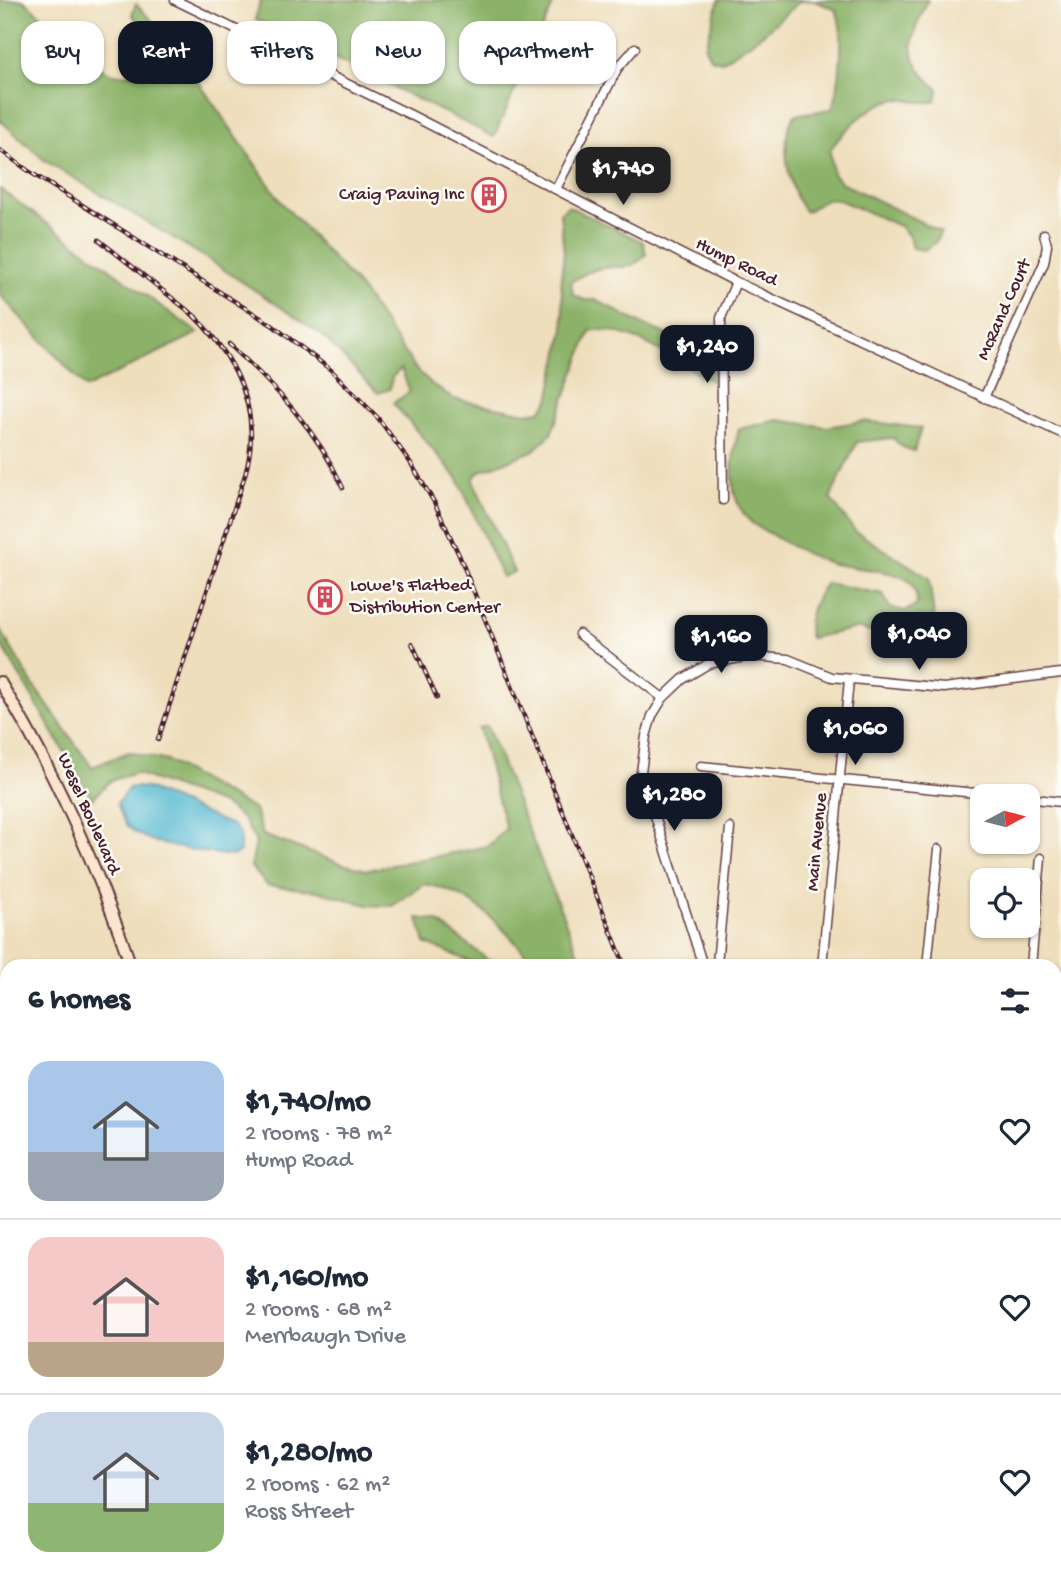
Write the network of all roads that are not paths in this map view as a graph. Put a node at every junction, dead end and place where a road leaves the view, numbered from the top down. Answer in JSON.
{"nodes":[{"id":1,"x":175,"y":0,"type":"edge"},
{"id":2,"x":635,"y":48,"type":"dead end"},
{"id":3,"x":556,"y":189,"type":"junction"},
{"id":4,"x":1044,"y":234,"type":"dead end"},
{"id":5,"x":736,"y":282,"type":"junction"},
{"id":6,"x":984,"y":398,"type":"junction"},
{"id":7,"x":1061,"y":433,"type":"edge"},
{"id":8,"x":723,"y":500,"type":"dead end"},
{"id":9,"x":579,"y":634,"type":"dead end"},
{"id":10,"x":1061,"y":673,"type":"edge"},
{"id":11,"x":849,"y":680,"type":"junction"},
{"id":12,"x":0,"y":682,"type":"edge"},
{"id":13,"x":663,"y":698,"type":"junction"},
{"id":14,"x":701,"y":766,"type":"dead end"},
{"id":15,"x":839,"y":780,"type":"junction"},
{"id":16,"x":970,"y":793,"type":"edge"},
{"id":17,"x":1040,"y":800,"type":"edge"},
{"id":18,"x":1061,"y":802,"type":"edge"},
{"id":19,"x":730,"y":828,"type":"dead end"},
{"id":20,"x":939,"y":849,"type":"dead end"},
{"id":21,"x":1041,"y":858,"type":"dead end"},
{"id":22,"x":128,"y":959,"type":"edge"},
{"id":23,"x":703,"y":959,"type":"edge"},
{"id":24,"x":717,"y":959,"type":"edge"},
{"id":25,"x":823,"y":959,"type":"edge"},
{"id":26,"x":928,"y":959,"type":"edge"},
{"id":27,"x":1032,"y":959,"type":"edge"}],
"edges":[{"from":1,"to":3,"type":"street","name":"Hump Road"},
{"from":2,"to":3,"type":"street"},
{"from":3,"to":5,"type":"street","name":"Hump Road"},
{"from":4,"to":6,"type":"street","name":"McRand Court"},
{"from":5,"to":6,"type":"street","name":"Hump Road"},
{"from":5,"to":8,"type":"street"},
{"from":6,"to":7,"type":"street","name":"Hump Road"},
{"from":9,"to":13,"type":"street"},
{"from":10,"to":11,"type":"street"},
{"from":11,"to":13,"type":"street"},
{"from":11,"to":15,"type":"street","name":"Main Avenue"},
{"from":12,"to":22,"type":"main road","name":"Wesel Boulevard"},
{"from":13,"to":23,"type":"street"},
{"from":14,"to":15,"type":"street"},
{"from":15,"to":16,"type":"street"},
{"from":15,"to":25,"type":"street","name":"Main Avenue"},
{"from":17,"to":18,"type":"street"},
{"from":19,"to":24,"type":"street"},
{"from":20,"to":26,"type":"street"},
{"from":21,"to":27,"type":"street"}]}
